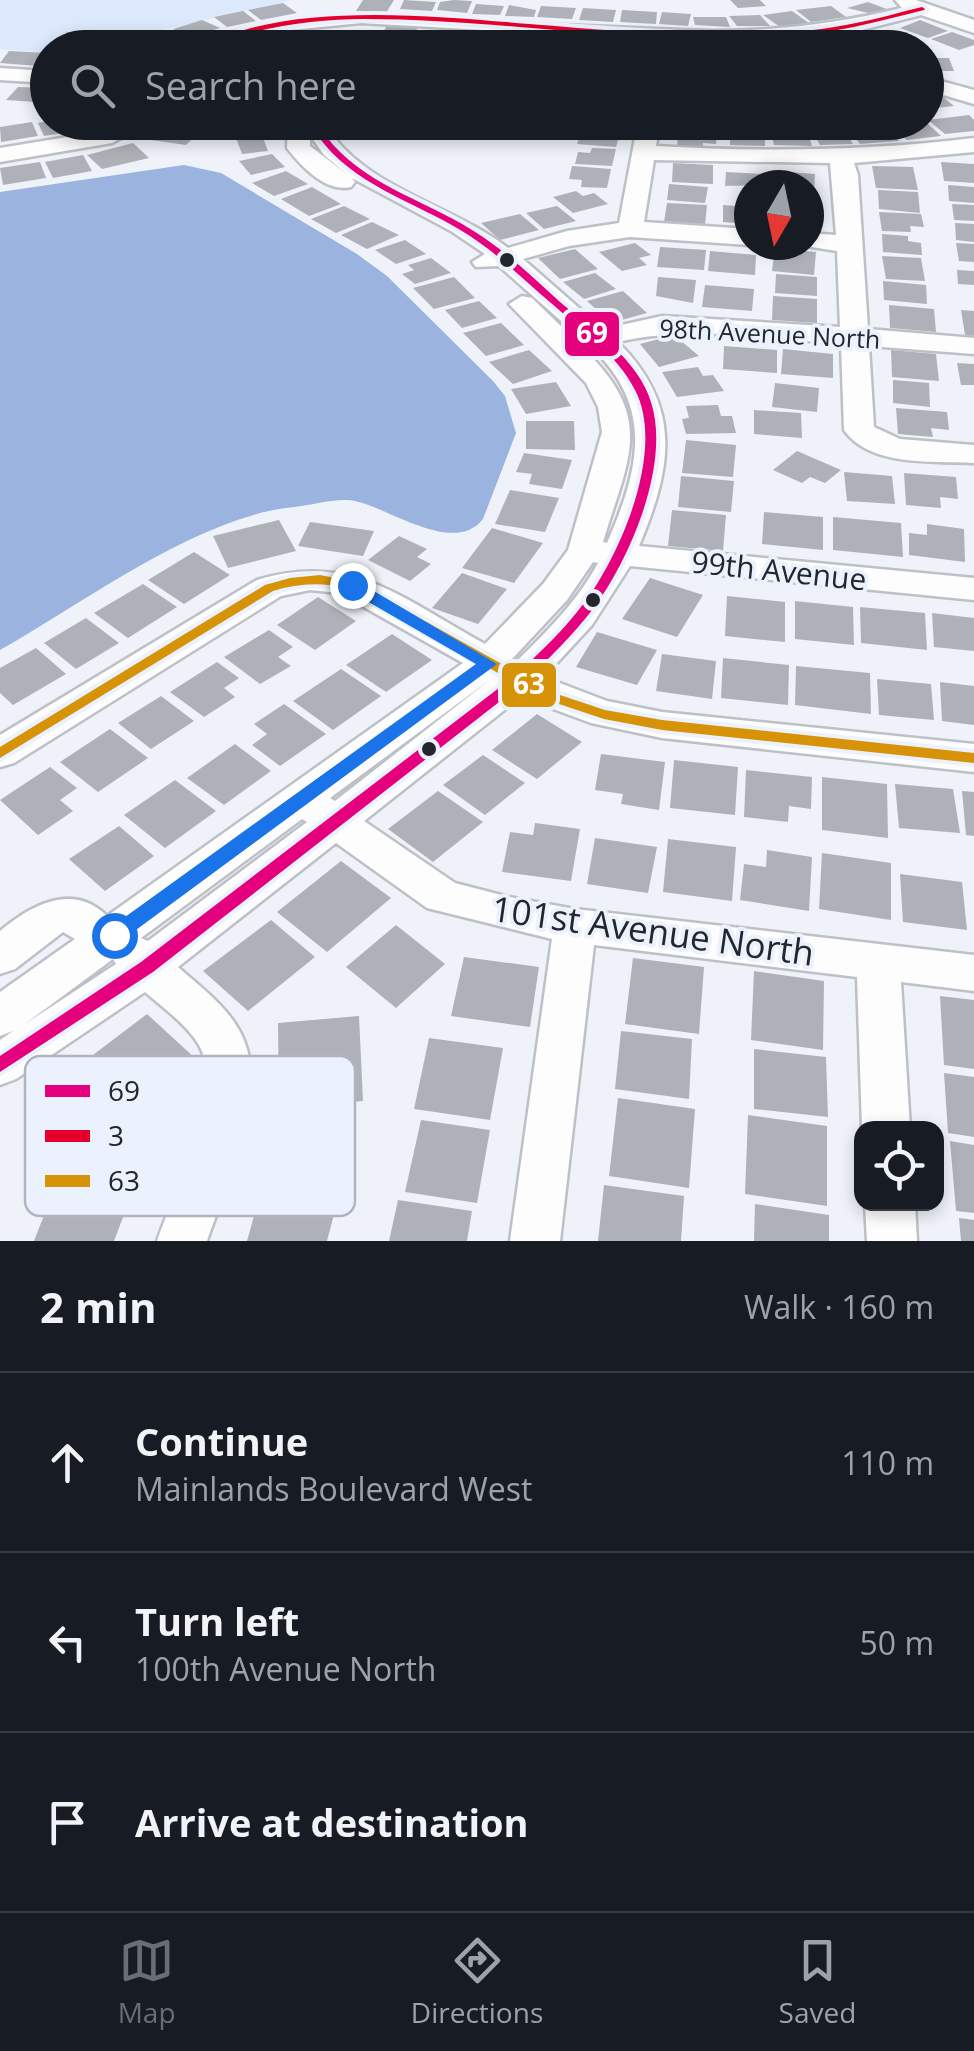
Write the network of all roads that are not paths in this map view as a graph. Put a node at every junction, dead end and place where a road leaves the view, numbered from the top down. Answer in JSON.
{"nodes":[{"id":1,"x":311,"y":0,"type":"edge"},
{"id":2,"x":898,"y":0,"type":"edge"},
{"id":3,"x":922,"y":9,"type":"junction"},
{"id":4,"x":338,"y":23,"type":"edge"},
{"id":5,"x":974,"y":28,"type":"edge"},
{"id":6,"x":280,"y":30,"type":"edge"},
{"id":7,"x":615,"y":30,"type":"edge"},
{"id":8,"x":841,"y":30,"type":"edge"},
{"id":9,"x":0,"y":74,"type":"edge"},
{"id":10,"x":30,"y":76,"type":"edge"},
{"id":11,"x":944,"y":88,"type":"edge"},
{"id":12,"x":974,"y":96,"type":"edge"},
{"id":13,"x":71,"y":140,"type":"edge"},
{"id":14,"x":298,"y":140,"type":"edge"},
{"id":15,"x":325,"y":140,"type":"edge"},
{"id":16,"x":646,"y":140,"type":"edge"},
{"id":17,"x":974,"y":146,"type":"edge"},
{"id":18,"x":644,"y":152,"type":"junction"},
{"id":19,"x":0,"y":155,"type":"edge"},
{"id":20,"x":840,"y":158,"type":"junction"},
{"id":21,"x":630,"y":230,"type":"junction"},
{"id":22,"x":734,"y":236,"type":"edge"},
{"id":23,"x":824,"y":243,"type":"edge"},
{"id":24,"x":848,"y":244,"type":"junction"},
{"id":25,"x":492,"y":260,"type":"junction"},
{"id":26,"x":854,"y":336,"type":"junction"},
{"id":27,"x":582,"y":342,"type":"junction"},
{"id":28,"x":974,"y":346,"type":"edge"},
{"id":29,"x":974,"y":454,"type":"edge"},
{"id":30,"x":584,"y":551,"type":"junction"},
{"id":31,"x":618,"y":554,"type":"junction"},
{"id":32,"x":974,"y":589,"type":"edge"},
{"id":33,"x":504,"y":671,"type":"junction"},
{"id":34,"x":0,"y":754,"type":"edge"},
{"id":35,"x":974,"y":758,"type":"edge"},
{"id":36,"x":319,"y":810,"type":"junction"},
{"id":37,"x":574,"y":926,"type":"junction"},
{"id":38,"x":109,"y":939,"type":"junction"},
{"id":39,"x":0,"y":956,"type":"edge"},
{"id":40,"x":878,"y":962,"type":"junction"},
{"id":41,"x":147,"y":968,"type":"junction"},
{"id":42,"x":974,"y":973,"type":"edge"},
{"id":43,"x":0,"y":1017,"type":"edge"},
{"id":44,"x":226,"y":1056,"type":"edge"},
{"id":45,"x":0,"y":1065,"type":"edge"},
{"id":46,"x":886,"y":1121,"type":"edge"},
{"id":47,"x":890,"y":1211,"type":"edge"},
{"id":48,"x":190,"y":1216,"type":"edge"},
{"id":49,"x":182,"y":1241,"type":"edge"},
{"id":50,"x":534,"y":1241,"type":"edge"},
{"id":51,"x":892,"y":1241,"type":"edge"}],
"edges":[{"from":1,"to":4,"type":"street"},
{"from":2,"to":3,"type":"street"},
{"from":3,"to":5,"type":"street"},
{"from":3,"to":8,"type":"street"},
{"from":4,"to":6,"type":"street"},
{"from":4,"to":7,"type":"street"},
{"from":9,"to":10,"type":"street"},
{"from":11,"to":12,"type":"street"},
{"from":13,"to":19,"type":"street"},
{"from":14,"to":25,"type":"street"},
{"from":15,"to":25,"type":"street"},
{"from":16,"to":18,"type":"street"},
{"from":17,"to":20,"type":"street"},
{"from":18,"to":20,"type":"street"},
{"from":18,"to":21,"type":"street"},
{"from":20,"to":24,"type":"street"},
{"from":21,"to":22,"type":"street"},
{"from":21,"to":25,"type":"street"},
{"from":23,"to":24,"type":"street"},
{"from":24,"to":26,"type":"street"},
{"from":25,"to":27,"type":"street"},
{"from":26,"to":27,"type":"street","name":"98th Avenue North"},
{"from":26,"to":28,"type":"street","name":"98th Avenue North"},
{"from":26,"to":29,"type":"street"},
{"from":27,"to":30,"type":"street"},
{"from":27,"to":31,"type":"street"},
{"from":30,"to":31,"type":"street","name":"99th Avenue"},
{"from":30,"to":33,"type":"street"},
{"from":31,"to":32,"type":"street","name":"99th Avenue"},
{"from":31,"to":33,"type":"street"},
{"from":33,"to":34,"type":"street"},
{"from":33,"to":35,"type":"street"},
{"from":33,"to":36,"type":"street"},
{"from":36,"to":37,"type":"street","name":"101st Avenue North"},
{"from":36,"to":38,"type":"street"},
{"from":36,"to":41,"type":"street"},
{"from":37,"to":40,"type":"street","name":"101st Avenue North"},
{"from":37,"to":50,"type":"street"},
{"from":38,"to":39,"type":"street"},
{"from":38,"to":41,"type":"street"},
{"from":38,"to":43,"type":"street"},
{"from":40,"to":42,"type":"street","name":"101st Avenue North"},
{"from":40,"to":46,"type":"street"},
{"from":41,"to":44,"type":"street"},
{"from":41,"to":45,"type":"street"},
{"from":47,"to":51,"type":"street"},
{"from":48,"to":49,"type":"street"}]}
